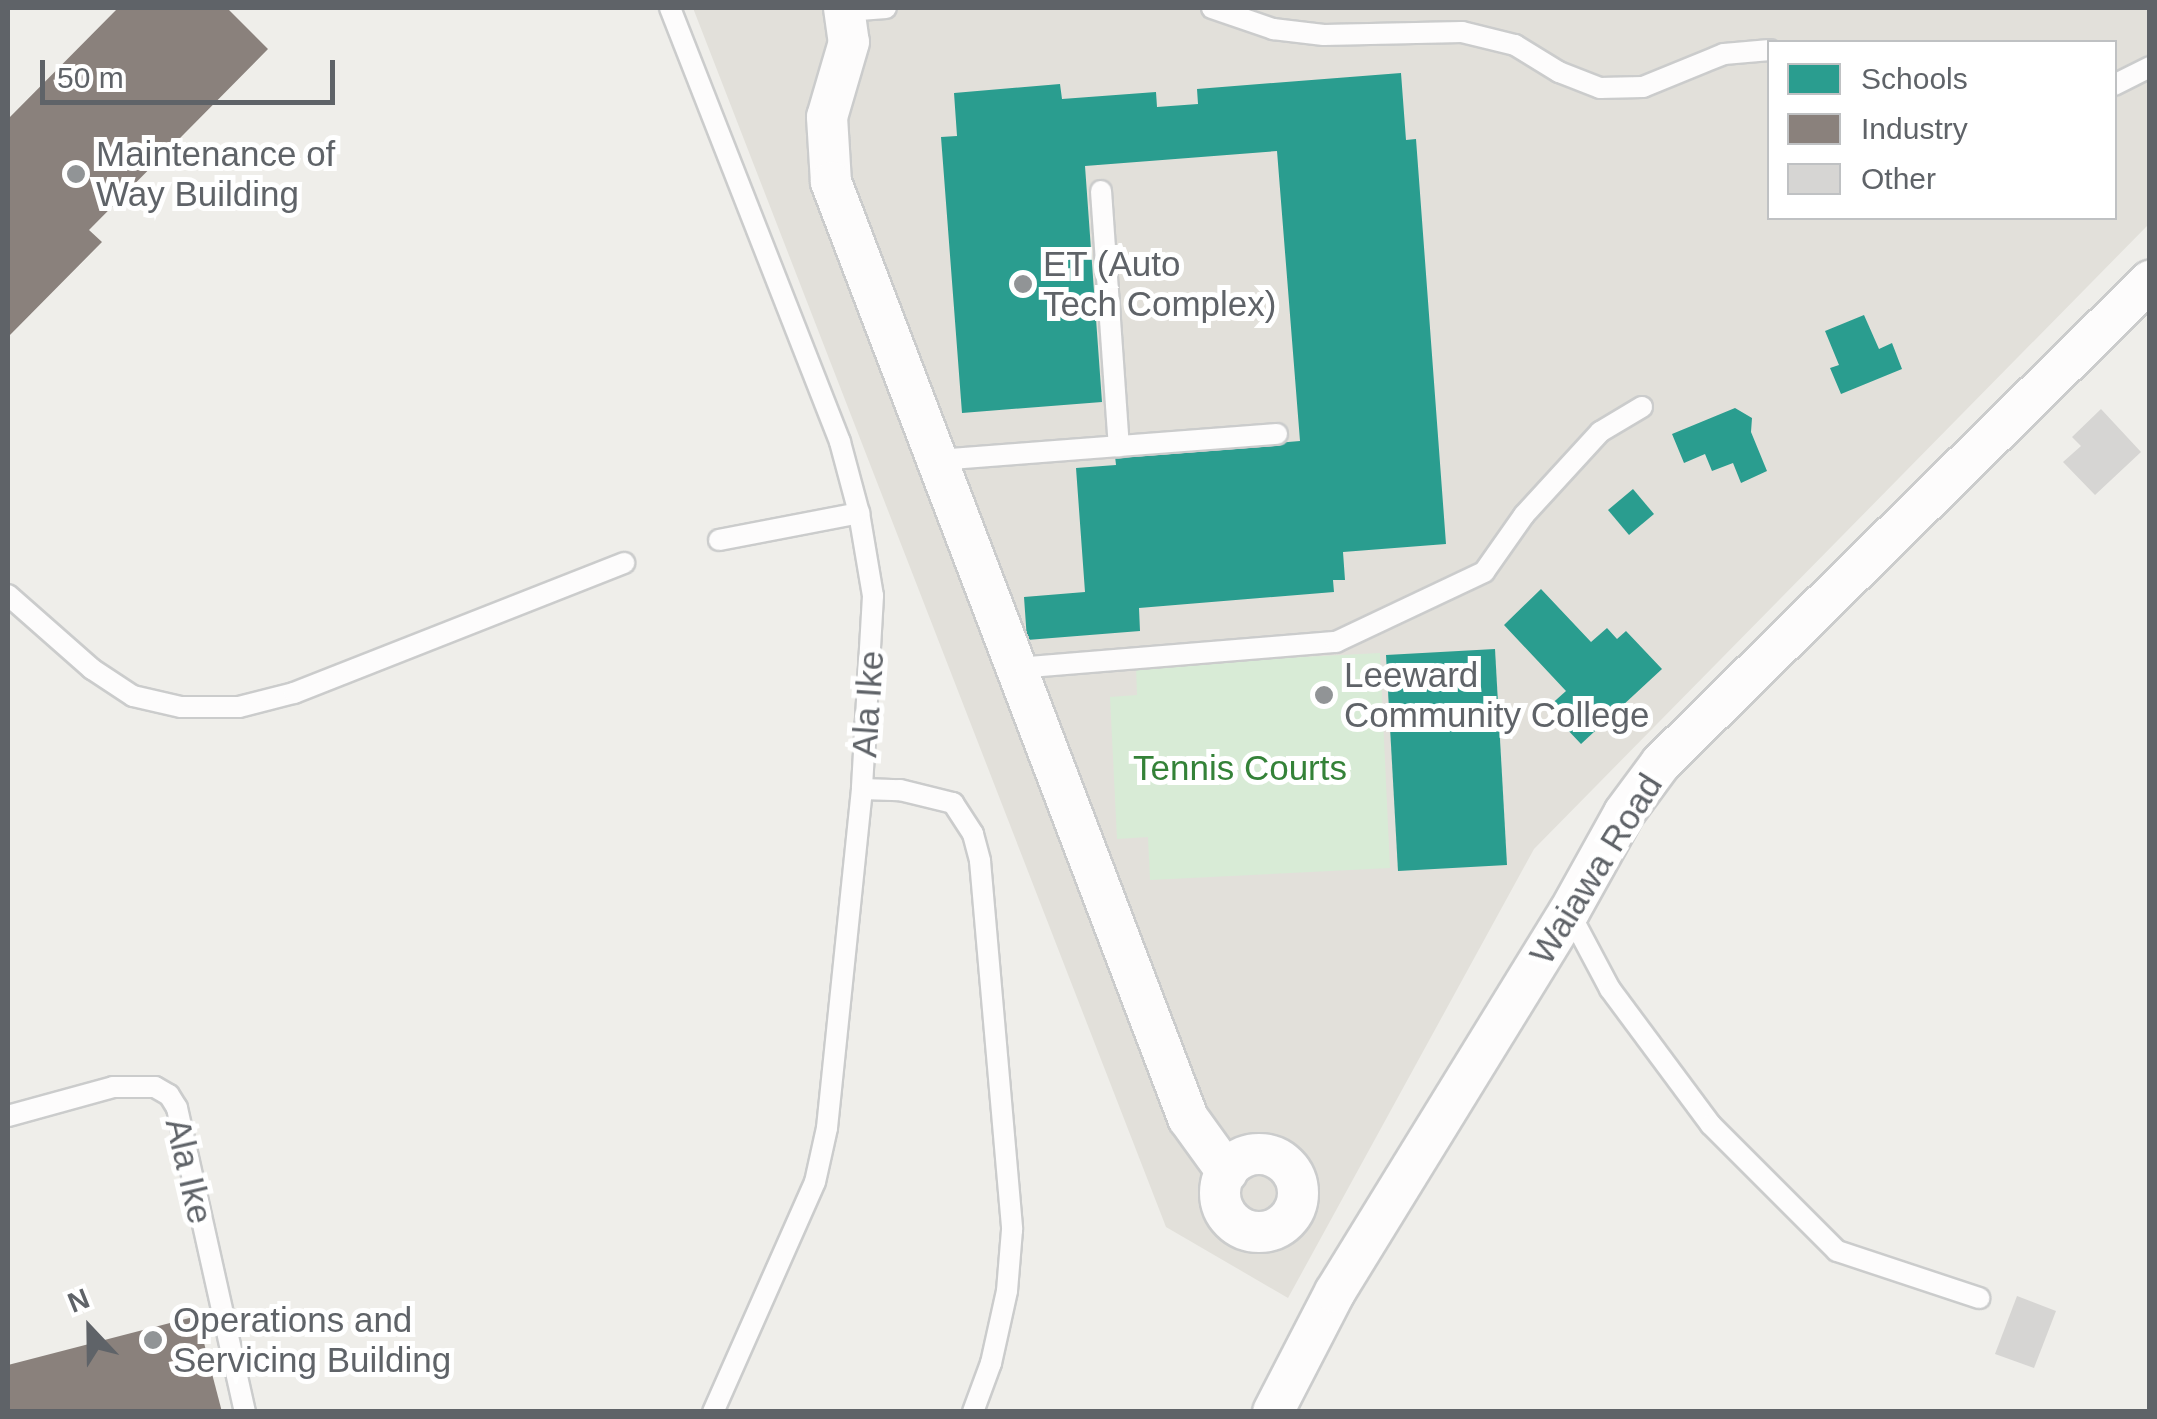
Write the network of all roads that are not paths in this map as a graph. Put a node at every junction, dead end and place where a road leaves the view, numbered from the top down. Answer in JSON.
{"nodes":[{"id":1,"x":670,"y":8,"type":"edge"},
{"id":2,"x":886,"y":8,"type":"edge"},
{"id":3,"x":1212,"y":8,"type":"edge"},
{"id":4,"x":845,"y":9,"type":"edge"},
{"id":5,"x":1767,"y":50,"type":"edge"},
{"id":6,"x":2150,"y":67,"type":"edge"},
{"id":7,"x":2117,"y":84,"type":"edge"},
{"id":8,"x":1101,"y":191,"type":"dead end"},
{"id":9,"x":2150,"y":281,"type":"edge"},
{"id":10,"x":1642,"y":408,"type":"dead end"},
{"id":11,"x":1277,"y":434,"type":"dead end"},
{"id":12,"x":1119,"y":446,"type":"junction"},
{"id":13,"x":938,"y":460,"type":"junction"},
{"id":14,"x":859,"y":513,"type":"junction"},
{"id":15,"x":718,"y":540,"type":"dead end"},
{"id":16,"x":624,"y":563,"type":"dead end"},
{"id":17,"x":8,"y":595,"type":"edge"},
{"id":18,"x":1018,"y":668,"type":"junction"},
{"id":19,"x":862,"y":789,"type":"junction"},
{"id":20,"x":1569,"y":912,"type":"junction"},
{"id":21,"x":8,"y":1116,"type":"edge"},
{"id":22,"x":1227,"y":1172,"type":"dead end"},
{"id":23,"x":1980,"y":1298,"type":"dead end"},
{"id":24,"x":244,"y":1412,"type":"edge"},
{"id":25,"x":713,"y":1412,"type":"edge"},
{"id":26,"x":973,"y":1412,"type":"edge"},
{"id":27,"x":1273,"y":1412,"type":"edge"}],
"edges":[{"from":1,"to":14,"type":"lane","name":"Ala Ike"},
{"from":2,"to":4,"type":"lane"},
{"from":3,"to":5,"type":"lane"},
{"from":4,"to":13,"type":"street"},
{"from":6,"to":7,"type":"lane"},
{"from":8,"to":12,"type":"lane"},
{"from":9,"to":20,"type":"street","name":"Waiawa Road"},
{"from":10,"to":18,"type":"lane"},
{"from":11,"to":12,"type":"lane"},
{"from":12,"to":13,"type":"lane"},
{"from":13,"to":18,"type":"street"},
{"from":14,"to":15,"type":"lane"},
{"from":14,"to":19,"type":"lane","name":"Ala Ike"},
{"from":16,"to":17,"type":"lane"},
{"from":18,"to":22,"type":"street"},
{"from":19,"to":25,"type":"lane","name":"Ala Ike"},
{"from":19,"to":26,"type":"lane"},
{"from":20,"to":23,"type":"lane"},
{"from":20,"to":27,"type":"street","name":"Waiawa Road"},
{"from":21,"to":24,"type":"lane","name":"Ala Ike"}]}
